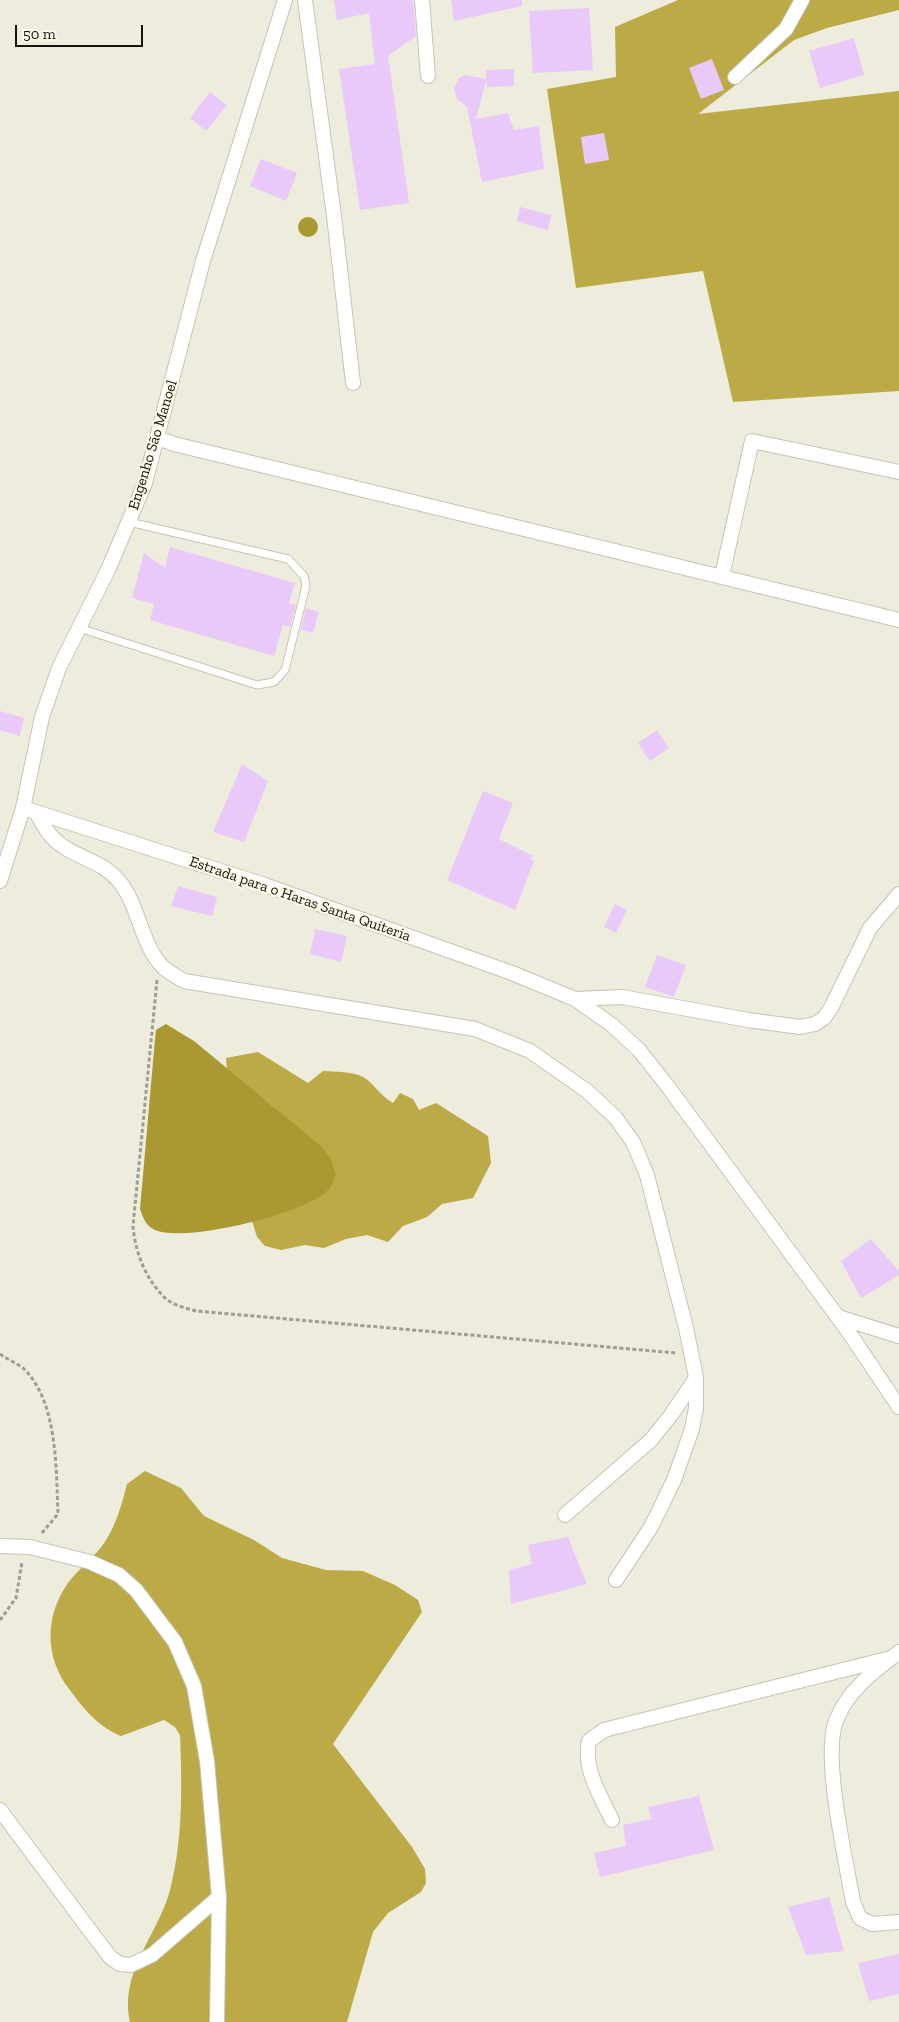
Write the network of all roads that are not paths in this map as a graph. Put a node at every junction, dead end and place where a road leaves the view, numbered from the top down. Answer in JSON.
{"nodes":[{"id":1,"x":285,"y":0,"type":"edge"},
{"id":2,"x":305,"y":0,"type":"edge"},
{"id":3,"x":422,"y":0,"type":"edge"},
{"id":4,"x":802,"y":0,"type":"edge"},
{"id":5,"x":428,"y":76,"type":"dead end"},
{"id":6,"x":735,"y":77,"type":"dead end"},
{"id":7,"x":353,"y":383,"type":"dead end"},
{"id":8,"x":158,"y":438,"type":"junction"},
{"id":9,"x":899,"y":472,"type":"edge"},
{"id":10,"x":129,"y":522,"type":"junction"},
{"id":11,"x":722,"y":576,"type":"junction"},
{"id":12,"x":899,"y":620,"type":"edge"},
{"id":13,"x":78,"y":628,"type":"junction"},
{"id":14,"x":30,"y":810,"type":"junction"},
{"id":15,"x":0,"y":881,"type":"edge"},
{"id":16,"x":899,"y":894,"type":"edge"},
{"id":17,"x":575,"y":999,"type":"junction"},
{"id":18,"x":838,"y":1317,"type":"junction"},
{"id":19,"x":899,"y":1336,"type":"edge"},
{"id":20,"x":696,"y":1377,"type":"junction"},
{"id":21,"x":899,"y":1407,"type":"edge"},
{"id":22,"x":565,"y":1515,"type":"dead end"},
{"id":23,"x":0,"y":1546,"type":"edge"},
{"id":24,"x":616,"y":1580,"type":"dead end"},
{"id":25,"x":895,"y":1655,"type":"edge"},
{"id":26,"x":0,"y":1810,"type":"edge"},
{"id":27,"x":612,"y":1820,"type":"dead end"},
{"id":28,"x":219,"y":1897,"type":"junction"},
{"id":29,"x":899,"y":1922,"type":"edge"},
{"id":30,"x":217,"y":2022,"type":"edge"}],
"edges":[{"from":1,"to":8,"type":"street","name":"Engenho São Manoel"},
{"from":2,"to":7,"type":"street"},
{"from":3,"to":5,"type":"street"},
{"from":4,"to":6,"type":"street"},
{"from":8,"to":10,"type":"street","name":"Engenho São Manoel"},
{"from":8,"to":11,"type":"street"},
{"from":9,"to":11,"type":"street"},
{"from":10,"to":13,"type":"street","name":"Engenho São Manoel"},
{"from":10,"to":13,"type":"lane"},
{"from":11,"to":12,"type":"street"},
{"from":13,"to":14,"type":"street","name":"Engenho São Manoel"},
{"from":14,"to":15,"type":"street","name":"Engenho São Manoel"},
{"from":14,"to":17,"type":"street","name":"Estrada para o Haras Santa Quiteria"},
{"from":14,"to":20,"type":"street"},
{"from":16,"to":17,"type":"street"},
{"from":17,"to":18,"type":"street"},
{"from":18,"to":19,"type":"street"},
{"from":18,"to":21,"type":"street"},
{"from":20,"to":22,"type":"street"},
{"from":20,"to":24,"type":"street"},
{"from":23,"to":28,"type":"street"},
{"from":25,"to":27,"type":"street"},
{"from":25,"to":29,"type":"street"},
{"from":26,"to":28,"type":"street"},
{"from":28,"to":30,"type":"street"}]}
